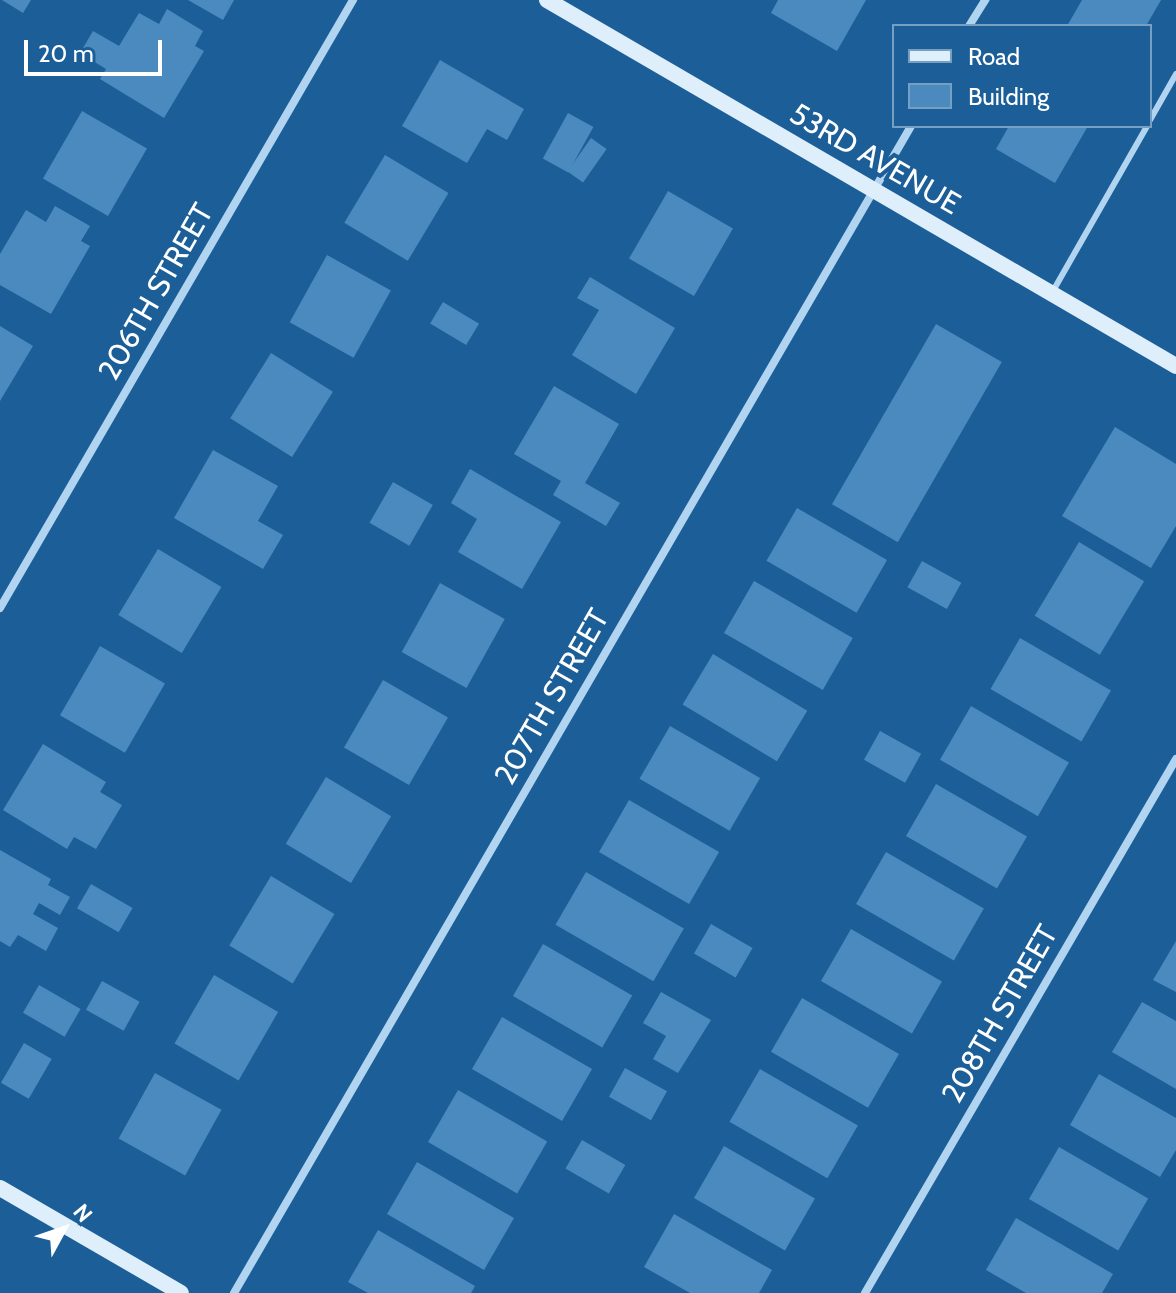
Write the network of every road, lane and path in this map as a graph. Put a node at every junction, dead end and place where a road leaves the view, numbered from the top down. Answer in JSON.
{"nodes":[{"id":1,"x":353,"y":0,"type":"edge"},
{"id":2,"x":547,"y":0,"type":"edge"},
{"id":3,"x":985,"y":0,"type":"edge"},
{"id":4,"x":970,"y":24,"type":"edge"},
{"id":5,"x":1176,"y":74,"type":"edge"},
{"id":6,"x":1152,"y":116,"type":"edge"},
{"id":7,"x":910,"y":128,"type":"edge"},
{"id":8,"x":1146,"y":128,"type":"edge"},
{"id":9,"x":874,"y":191,"type":"junction"},
{"id":10,"x":1052,"y":294,"type":"junction"},
{"id":11,"x":1176,"y":366,"type":"edge"},
{"id":12,"x":0,"y":608,"type":"edge"},
{"id":13,"x":1176,"y":759,"type":"edge"},
{"id":14,"x":0,"y":1188,"type":"edge"},
{"id":15,"x":181,"y":1293,"type":"edge"},
{"id":16,"x":234,"y":1293,"type":"edge"},
{"id":17,"x":865,"y":1293,"type":"edge"}],
"edges":[{"from":1,"to":12,"type":"street","name":"206TH STREET"},
{"from":2,"to":9,"type":"street","name":"53RD AVENUE"},
{"from":3,"to":4,"type":"street"},
{"from":5,"to":6,"type":"lane"},
{"from":7,"to":9,"type":"street","name":"207TH STREET"},
{"from":8,"to":10,"type":"lane"},
{"from":9,"to":10,"type":"street","name":"53RD AVENUE"},
{"from":9,"to":16,"type":"street","name":"207TH STREET"},
{"from":10,"to":11,"type":"street","name":"53RD AVENUE"},
{"from":13,"to":17,"type":"street","name":"208TH STREET"},
{"from":14,"to":15,"type":"street"}]}
